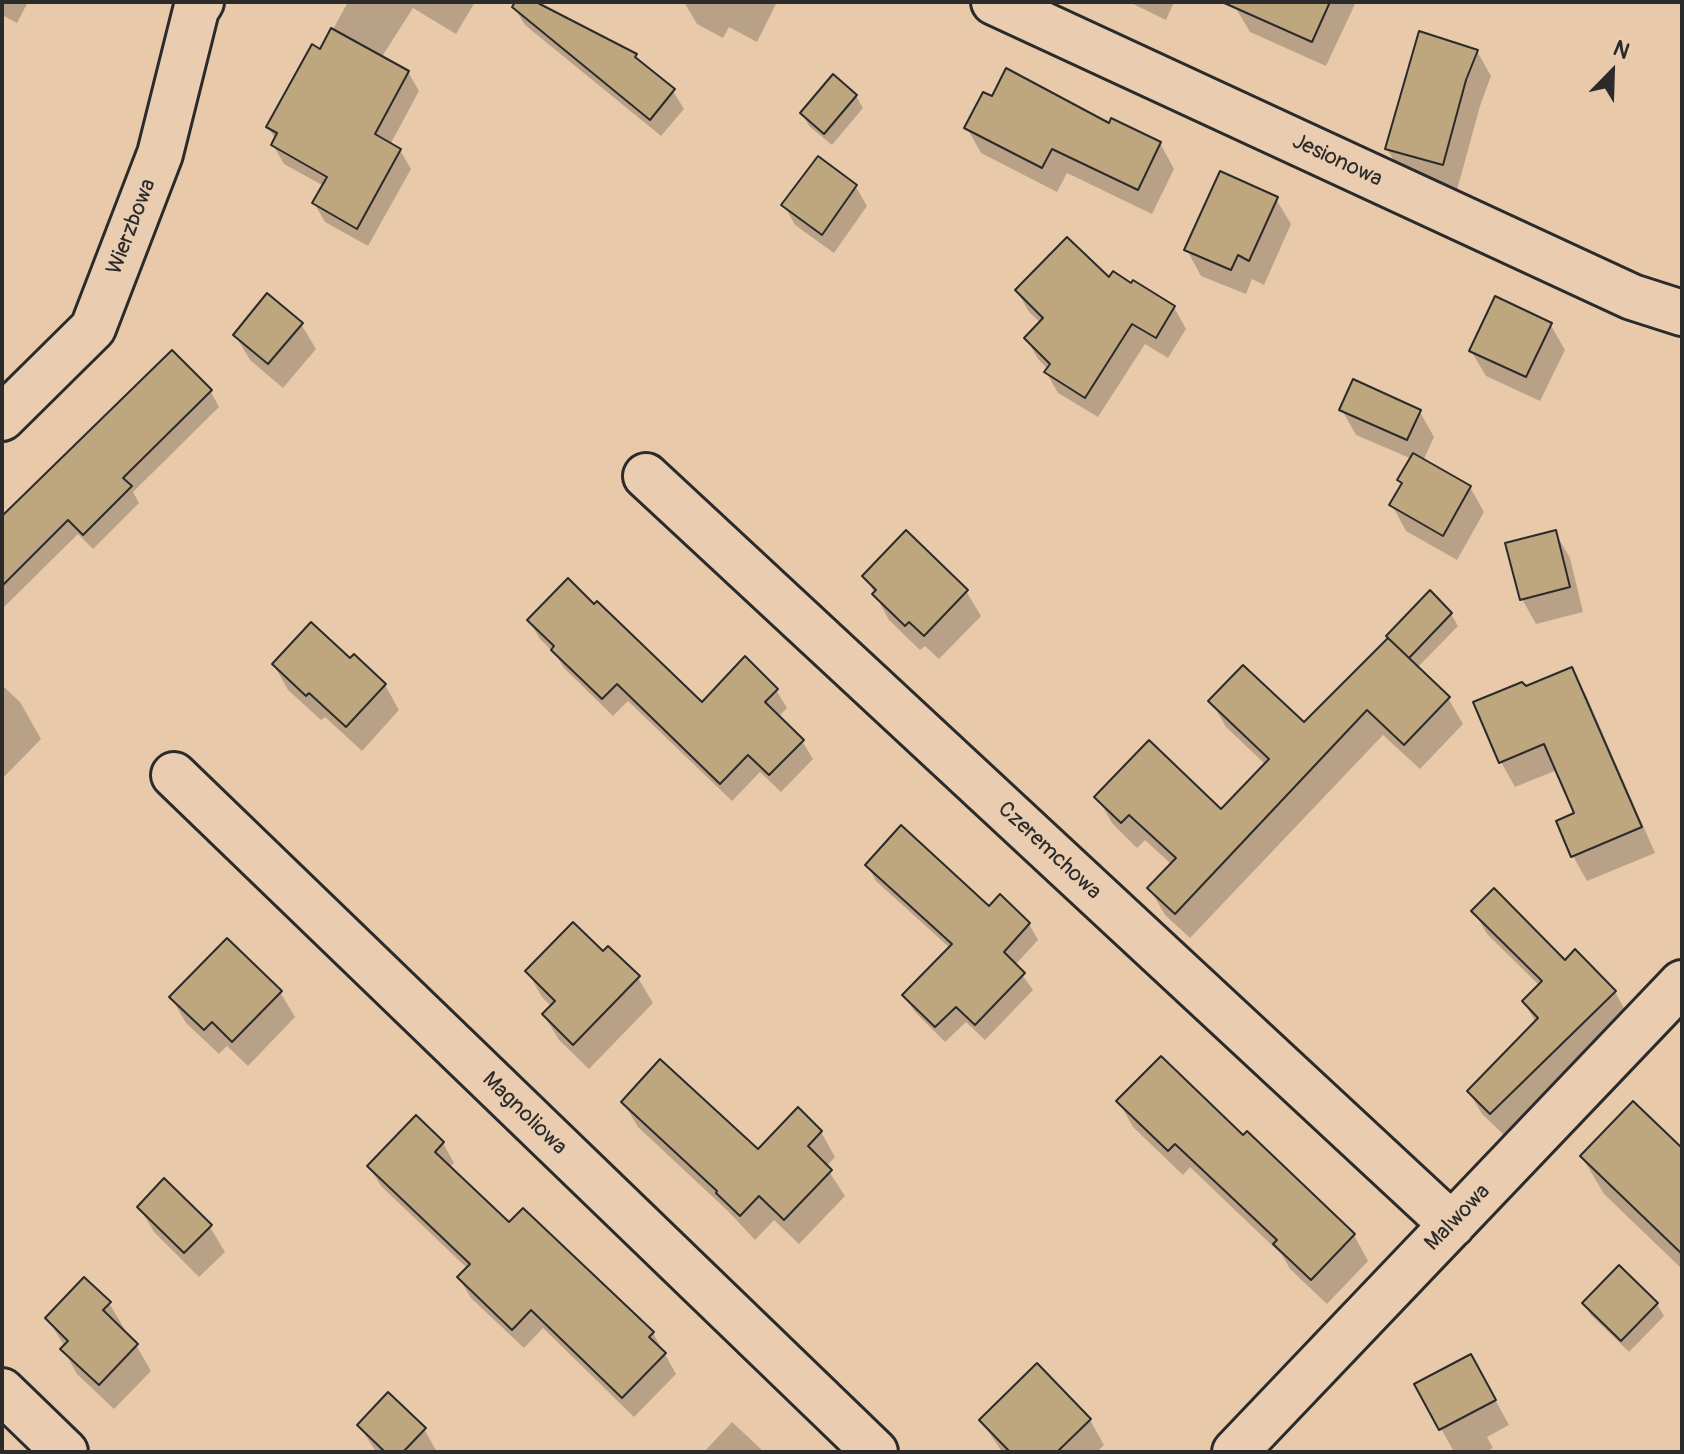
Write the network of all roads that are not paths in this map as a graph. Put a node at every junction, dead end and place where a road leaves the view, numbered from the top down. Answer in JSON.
{"nodes":[{"id":1,"x":201,"y":2,"type":"edge"},
{"id":2,"x":994,"y":2,"type":"edge"},
{"id":3,"x":1682,"y":313,"type":"edge"},
{"id":4,"x":2,"y":418,"type":"edge"},
{"id":5,"x":646,"y":476,"type":"dead end"},
{"id":6,"x":174,"y":775,"type":"dead end"},
{"id":7,"x":1682,"y":983,"type":"edge"},
{"id":8,"x":1452,"y":1225,"type":"junction"},
{"id":9,"x":2,"y":1391,"type":"edge"},
{"id":10,"x":65,"y":1452,"type":"edge"},
{"id":11,"x":875,"y":1452,"type":"edge"},
{"id":12,"x":1235,"y":1452,"type":"edge"}],
"edges":[{"from":1,"to":4,"type":"street","name":"Wierzbowa"},
{"from":2,"to":3,"type":"street","name":"Jesionowa"},
{"from":5,"to":8,"type":"street","name":"Czeremchowa"},
{"from":6,"to":11,"type":"street","name":"Magnoliowa"},
{"from":7,"to":8,"type":"street","name":"Malwowa"},
{"from":8,"to":12,"type":"street","name":"Malwowa"},
{"from":9,"to":10,"type":"street"}]}
